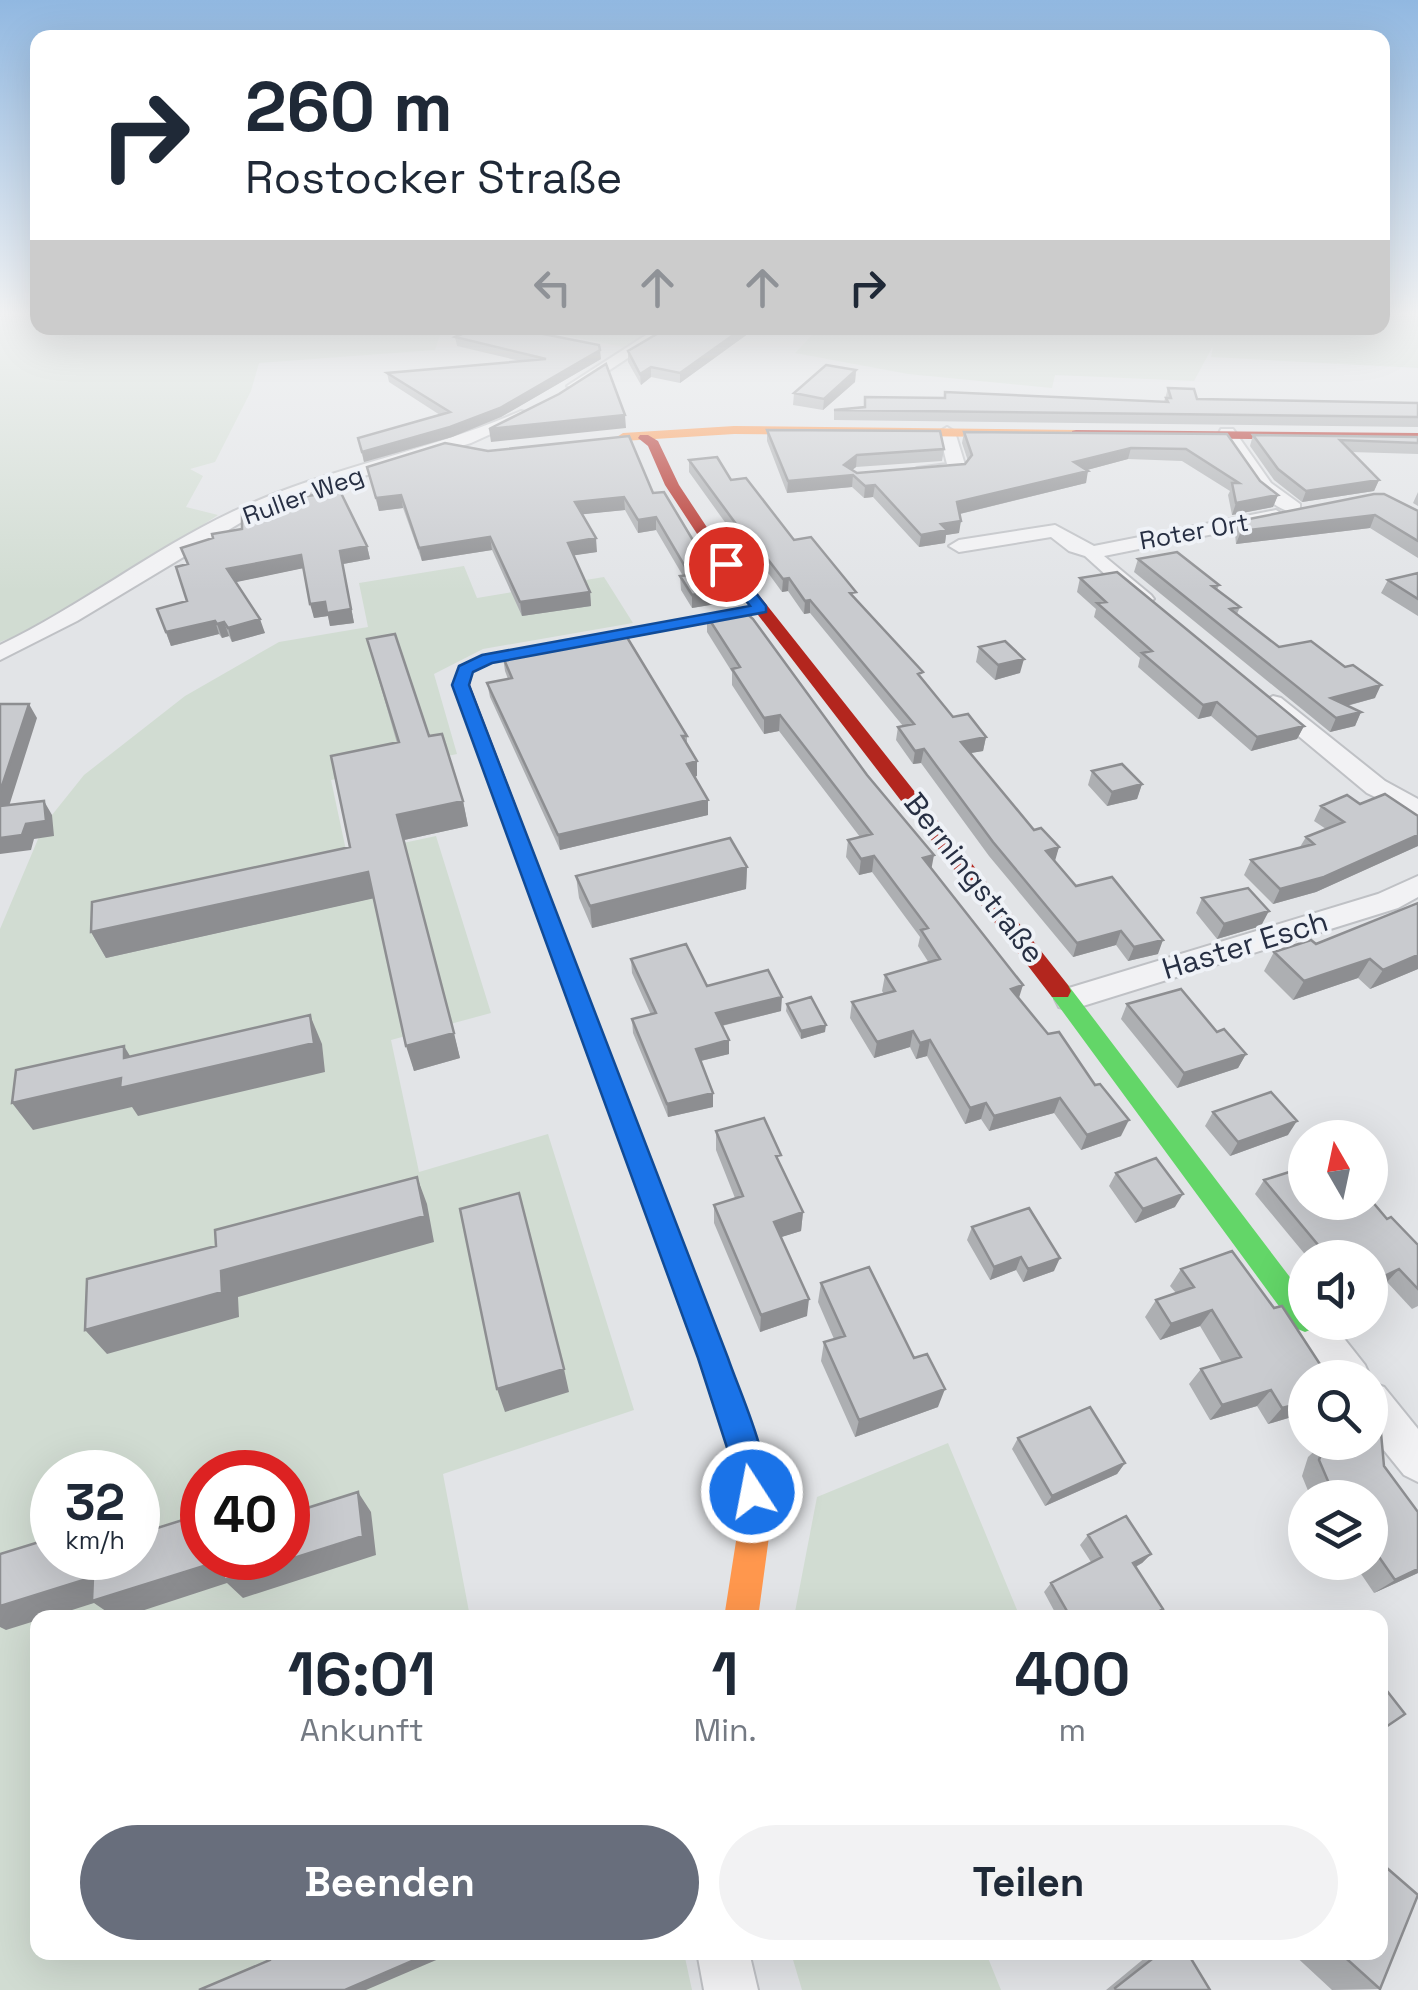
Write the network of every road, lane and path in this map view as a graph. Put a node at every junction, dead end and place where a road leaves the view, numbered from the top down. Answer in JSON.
{"nodes":[{"id":1,"x":539,"y":408,"type":"edge"},
{"id":2,"x":947,"y":432,"type":"junction"},
{"id":3,"x":1227,"y":434,"type":"junction"},
{"id":4,"x":1418,"y":437,"type":"edge"},
{"id":5,"x":644,"y":438,"type":"junction"},
{"id":6,"x":606,"y":439,"type":"edge"},
{"id":7,"x":450,"y":446,"type":"junction"},
{"id":8,"x":508,"y":450,"type":"edge"},
{"id":9,"x":900,"y":474,"type":"edge"},
{"id":10,"x":958,"y":546,"type":"dead end"},
{"id":11,"x":1092,"y":552,"type":"junction"},
{"id":12,"x":760,"y":609,"type":"junction"},
{"id":13,"x":1164,"y":614,"type":"edge"},
{"id":14,"x":0,"y":653,"type":"edge"},
{"id":15,"x":1255,"y":688,"type":"edge"},
{"id":16,"x":1418,"y":810,"type":"edge"},
{"id":17,"x":1418,"y":885,"type":"edge"},
{"id":18,"x":1070,"y":1000,"type":"junction"},
{"id":19,"x":1288,"y":1296,"type":"edge"},
{"id":20,"x":1321,"y":1340,"type":"edge"},
{"id":21,"x":1337,"y":1360,"type":"edge"},
{"id":22,"x":1388,"y":1424,"type":"edge"},
{"id":23,"x":1418,"y":1461,"type":"edge"},
{"id":24,"x":741,"y":1610,"type":"edge"},
{"id":25,"x":725,"y":1960,"type":"edge"},
{"id":26,"x":731,"y":1990,"type":"edge"}],
"edges":[{"from":1,"to":7,"type":"street","name":"Ruller Weg"},
{"from":2,"to":3,"type":"street"},
{"from":2,"to":5,"type":"street"},
{"from":2,"to":9,"type":"street"},
{"from":3,"to":4,"type":"street"},
{"from":3,"to":11,"type":"street","name":"Roter Ort"},
{"from":5,"to":6,"type":"street"},
{"from":5,"to":12,"type":"street","name":"Berningstraße"},
{"from":7,"to":8,"type":"street"},
{"from":7,"to":14,"type":"street","name":"Ruller Weg"},
{"from":10,"to":11,"type":"street"},
{"from":11,"to":13,"type":"street"},
{"from":12,"to":18,"type":"street","name":"Berningstraße"},
{"from":12,"to":24,"type":"street"},
{"from":15,"to":16,"type":"street"},
{"from":17,"to":18,"type":"street","name":"Haster Esch"},
{"from":18,"to":19,"type":"street","name":"Berningstraße"},
{"from":20,"to":21,"type":"street","name":"Berningstraße"},
{"from":22,"to":23,"type":"street"},
{"from":25,"to":26,"type":"street"}]}
